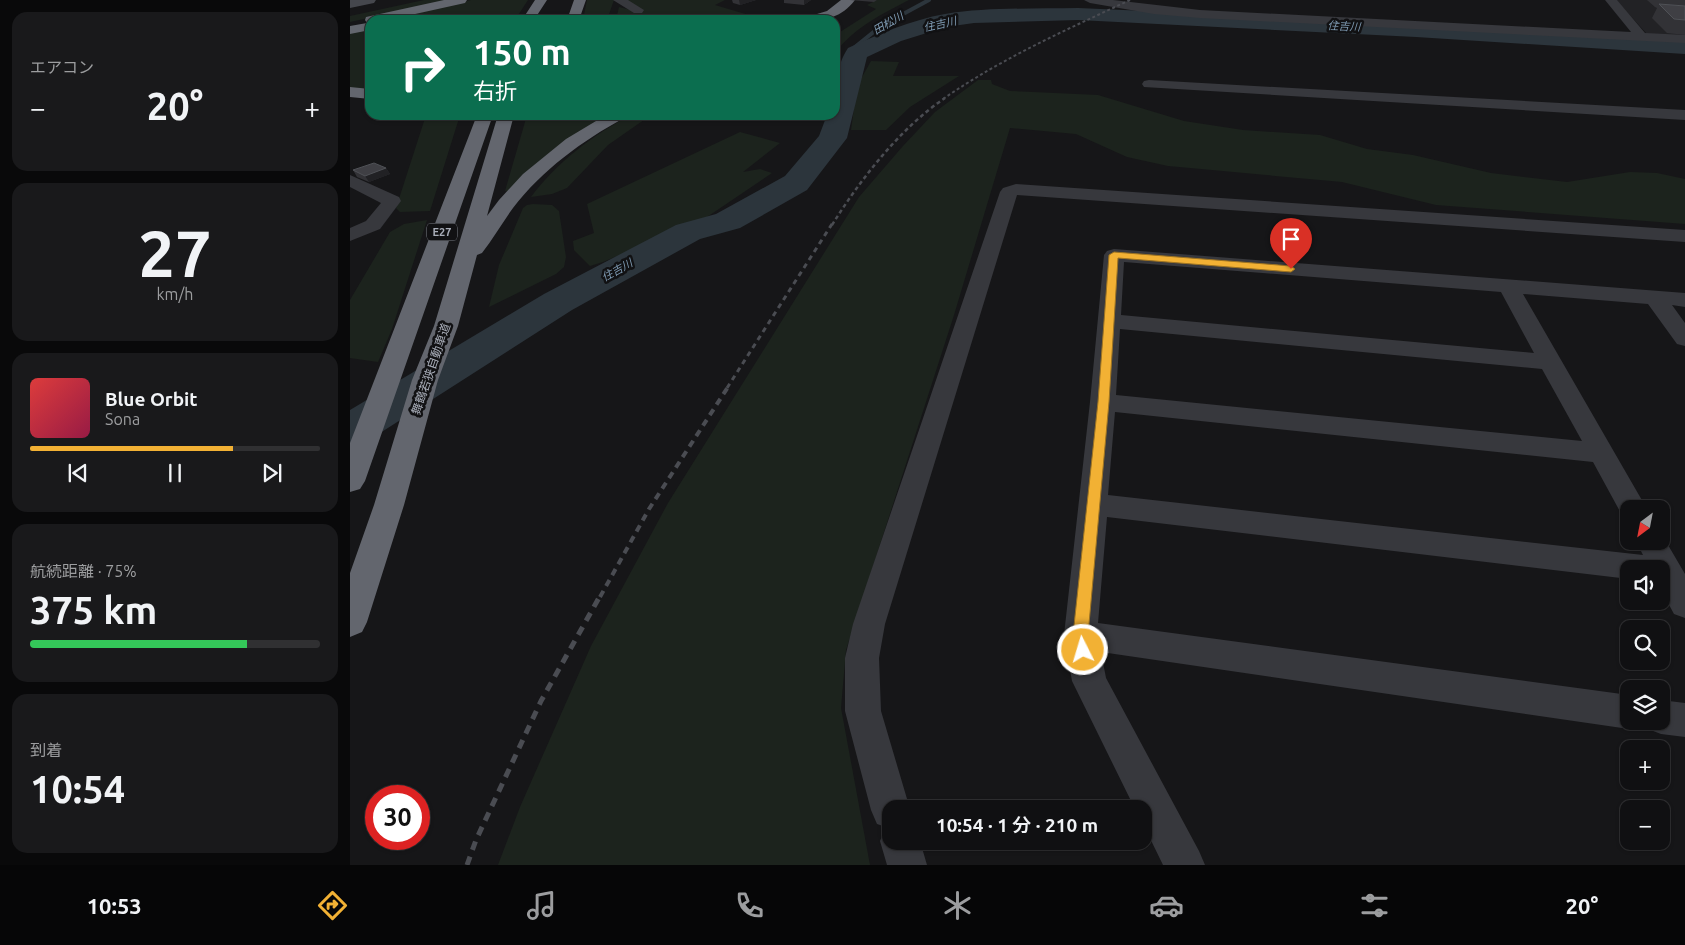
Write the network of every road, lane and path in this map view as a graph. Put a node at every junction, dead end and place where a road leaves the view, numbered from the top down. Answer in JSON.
{"nodes":[{"id":1,"x":370,"y":0,"type":"edge"},
{"id":2,"x":461,"y":0,"type":"edge"},
{"id":3,"x":541,"y":0,"type":"edge"},
{"id":4,"x":580,"y":0,"type":"edge"},
{"id":5,"x":619,"y":0,"type":"edge"},
{"id":6,"x":830,"y":0,"type":"edge"},
{"id":7,"x":840,"y":0,"type":"edge"},
{"id":8,"x":1090,"y":0,"type":"edge"},
{"id":9,"x":1610,"y":0,"type":"edge"},
{"id":10,"x":856,"y":2,"type":"edge"},
{"id":11,"x":350,"y":4,"type":"edge"},
{"id":12,"x":638,"y":10,"type":"dead end"},
{"id":13,"x":1413,"y":13,"type":"dead end"},
{"id":14,"x":393,"y":15,"type":"edge"},
{"id":15,"x":531,"y":15,"type":"edge"},
{"id":16,"x":575,"y":15,"type":"edge"},
{"id":17,"x":814,"y":15,"type":"edge"},
{"id":18,"x":820,"y":15,"type":"edge"},
{"id":19,"x":828,"y":15,"type":"edge"},
{"id":20,"x":840,"y":17,"type":"edge"},
{"id":21,"x":365,"y":21,"type":"edge"},
{"id":22,"x":350,"y":25,"type":"edge"},
{"id":23,"x":365,"y":27,"type":"edge"},
{"id":24,"x":350,"y":30,"type":"edge"},
{"id":25,"x":1506,"y":30,"type":"junction"},
{"id":26,"x":1641,"y":37,"type":"junction"},
{"id":27,"x":1685,"y":40,"type":"edge"},
{"id":28,"x":1149,"y":84,"type":"dead end"},
{"id":29,"x":350,"y":92,"type":"edge"},
{"id":30,"x":365,"y":94,"type":"edge"},
{"id":31,"x":350,"y":100,"type":"edge"},
{"id":32,"x":365,"y":101,"type":"edge"},
{"id":33,"x":1685,"y":115,"type":"edge"},
{"id":34,"x":468,"y":120,"type":"edge"},
{"id":35,"x":483,"y":120,"type":"edge"},
{"id":36,"x":505,"y":120,"type":"edge"},
{"id":37,"x":609,"y":120,"type":"edge"},
{"id":38,"x":350,"y":180,"type":"edge"},
{"id":39,"x":350,"y":235,"type":"edge"},
{"id":40,"x":1685,"y":236,"type":"edge"},
{"id":41,"x":436,"y":249,"type":"junction"},
{"id":42,"x":462,"y":267,"type":"junction"},
{"id":43,"x":1508,"y":286,"type":"junction"},
{"id":44,"x":1655,"y":298,"type":"junction"},
{"id":45,"x":1685,"y":300,"type":"edge"},
{"id":46,"x":1109,"y":321,"type":"junction"},
{"id":47,"x":1685,"y":339,"type":"edge"},
{"id":48,"x":1551,"y":362,"type":"junction"},
{"id":49,"x":1103,"y":402,"type":"junction"},
{"id":50,"x":1601,"y":452,"type":"junction"},
{"id":51,"x":350,"y":481,"type":"edge"},
{"id":52,"x":1628,"y":500,"type":"edge"},
{"id":53,"x":1092,"y":504,"type":"junction"},
{"id":54,"x":1620,"y":565,"type":"edge"},
{"id":55,"x":1670,"y":584,"type":"edge"},
{"id":56,"x":1685,"y":604,"type":"edge"},
{"id":57,"x":350,"y":622,"type":"edge"},
{"id":58,"x":1081,"y":635,"type":"junction"},
{"id":59,"x":1620,"y":711,"type":"edge"},
{"id":60,"x":1670,"y":718,"type":"edge"},
{"id":61,"x":1685,"y":720,"type":"edge"},
{"id":62,"x":888,"y":800,"type":"edge"},
{"id":63,"x":903,"y":850,"type":"edge"},
{"id":64,"x":907,"y":865,"type":"edge"},
{"id":65,"x":1185,"y":865,"type":"edge"}],
"edges":[{"from":1,"to":11,"type":"street"},
{"from":2,"to":14,"type":"highway"},
{"from":3,"to":15,"type":"highway"},
{"from":4,"to":16,"type":"highway"},
{"from":5,"to":12,"type":"street"},
{"from":6,"to":17,"type":"highway"},
{"from":7,"to":18,"type":"highway"},
{"from":8,"to":25,"type":"street"},
{"from":9,"to":26,"type":"street"},
{"from":10,"to":19,"type":"highway"},
{"from":10,"to":20,"type":"highway"},
{"from":13,"to":25,"type":"street"},
{"from":21,"to":22,"type":"highway"},
{"from":23,"to":24,"type":"highway"},
{"from":25,"to":26,"type":"street"},
{"from":26,"to":27,"type":"street"},
{"from":28,"to":33,"type":"street"},
{"from":29,"to":30,"type":"highway"},
{"from":31,"to":32,"type":"highway"},
{"from":34,"to":41,"type":"highway"},
{"from":35,"to":41,"type":"highway","number":"E27"},
{"from":36,"to":42,"type":"highway","name":"舞鶴若狭自動車道","number":"E27"},
{"from":37,"to":42,"type":"highway"},
{"from":38,"to":39,"type":"street"},
{"from":40,"to":62,"type":"street"},
{"from":41,"to":51,"type":"highway","number":"E27"},
{"from":42,"to":57,"type":"highway","name":"舞鶴若狭自動車道","number":"E27"},
{"from":43,"to":44,"type":"street"},
{"from":43,"to":46,"type":"street"},
{"from":43,"to":48,"type":"street"},
{"from":44,"to":45,"type":"street"},
{"from":44,"to":47,"type":"street"},
{"from":46,"to":48,"type":"street"},
{"from":46,"to":49,"type":"street"},
{"from":48,"to":50,"type":"street"},
{"from":49,"to":50,"type":"street"},
{"from":49,"to":53,"type":"street"},
{"from":50,"to":52,"type":"street"},
{"from":53,"to":54,"type":"street"},
{"from":53,"to":58,"type":"street"},
{"from":55,"to":56,"type":"street"},
{"from":58,"to":59,"type":"street"},
{"from":58,"to":65,"type":"street"},
{"from":60,"to":61,"type":"street"},
{"from":63,"to":64,"type":"street"}]}
